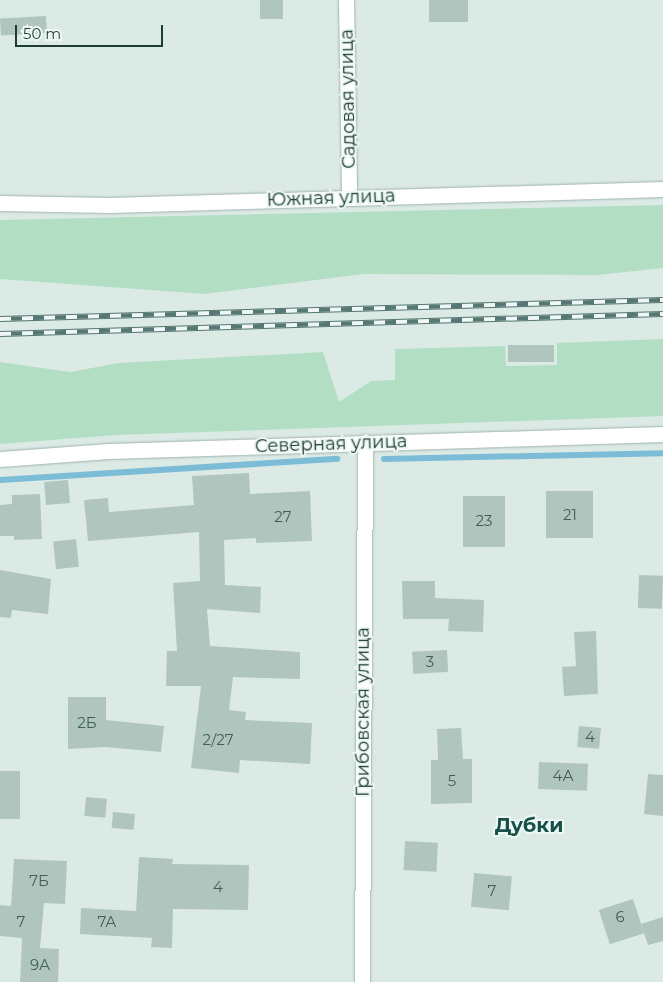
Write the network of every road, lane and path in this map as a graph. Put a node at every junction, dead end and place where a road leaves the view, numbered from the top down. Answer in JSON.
{"nodes":[{"id":1,"x":346,"y":0,"type":"edge"},
{"id":2,"x":663,"y":189,"type":"edge"},
{"id":3,"x":349,"y":197,"type":"junction"},
{"id":4,"x":0,"y":203,"type":"edge"},
{"id":5,"x":663,"y":434,"type":"edge"},
{"id":6,"x":365,"y":442,"type":"junction"},
{"id":7,"x":0,"y":459,"type":"edge"},
{"id":8,"x":362,"y":982,"type":"edge"}],
"edges":[{"from":1,"to":3,"type":"street","name":"Садовая улица"},
{"from":2,"to":3,"type":"street","name":"Южная улица"},
{"from":3,"to":4,"type":"street","name":"Южная улица"},
{"from":5,"to":6,"type":"street","name":"Северная улица"},
{"from":6,"to":7,"type":"street","name":"Северная улица"},
{"from":6,"to":8,"type":"street","name":"Грибовская улица"}]}
